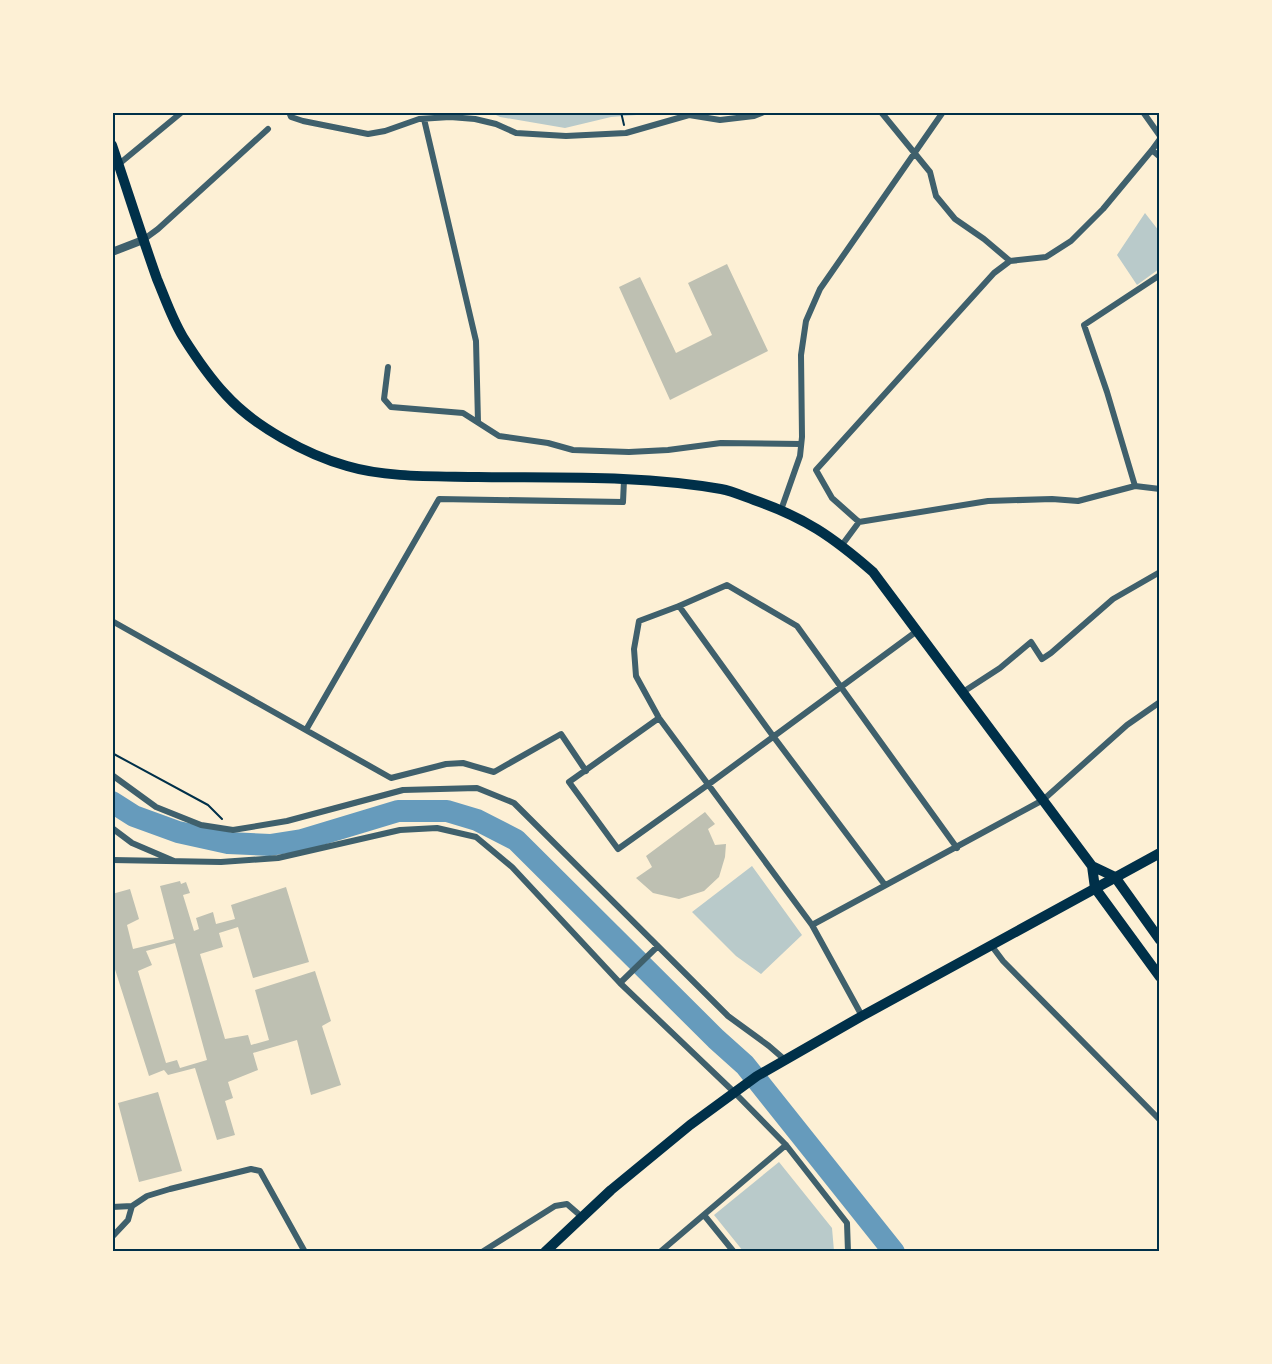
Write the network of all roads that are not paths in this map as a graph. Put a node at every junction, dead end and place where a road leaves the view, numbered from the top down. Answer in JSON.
{"nodes":[{"id":1,"x":182,"y":112,"type":"edge"},
{"id":2,"x":289,"y":112,"type":"edge"},
{"id":3,"x":764,"y":112,"type":"edge"},
{"id":4,"x":881,"y":112,"type":"edge"},
{"id":5,"x":943,"y":112,"type":"edge"},
{"id":6,"x":1143,"y":112,"type":"edge"},
{"id":7,"x":424,"y":119,"type":"junction"},
{"id":8,"x":268,"y":129,"type":"dead end"},
{"id":9,"x":1160,"y":137,"type":"edge"},
{"id":10,"x":112,"y":144,"type":"edge"},
{"id":11,"x":1152,"y":150,"type":"junction"},
{"id":12,"x":915,"y":153,"type":"junction"},
{"id":13,"x":1160,"y":157,"type":"edge"},
{"id":14,"x":119,"y":164,"type":"junction"},
{"id":15,"x":143,"y":240,"type":"junction"},
{"id":16,"x":112,"y":252,"type":"edge"},
{"id":17,"x":1010,"y":261,"type":"junction"},
{"id":18,"x":1160,"y":275,"type":"edge"},
{"id":19,"x":388,"y":367,"type":"dead end"},
{"id":20,"x":478,"y":422,"type":"junction"},
{"id":21,"x":801,"y":444,"type":"junction"},
{"id":22,"x":624,"y":480,"type":"junction"},
{"id":23,"x":1135,"y":486,"type":"junction"},
{"id":24,"x":1160,"y":489,"type":"edge"},
{"id":25,"x":782,"y":510,"type":"junction"},
{"id":26,"x":859,"y":522,"type":"junction"},
{"id":27,"x":842,"y":545,"type":"junction"},
{"id":28,"x":1160,"y":572,"type":"edge"},
{"id":29,"x":679,"y":606,"type":"junction"},
{"id":30,"x":112,"y":621,"type":"edge"},
{"id":31,"x":917,"y":631,"type":"junction"},
{"id":32,"x":842,"y":687,"type":"junction"},
{"id":33,"x":963,"y":692,"type":"junction"},
{"id":34,"x":1160,"y":702,"type":"edge"},
{"id":35,"x":659,"y":718,"type":"junction"},
{"id":36,"x":306,"y":729,"type":"junction"},
{"id":37,"x":773,"y":736,"type":"junction"},
{"id":38,"x":586,"y":771,"type":"junction"},
{"id":39,"x":112,"y":775,"type":"edge"},
{"id":40,"x":709,"y":784,"type":"junction"},
{"id":41,"x":1043,"y":800,"type":"junction"},
{"id":42,"x":112,"y":828,"type":"edge"},
{"id":43,"x":957,"y":848,"type":"junction"},
{"id":44,"x":1160,"y":853,"type":"edge"},
{"id":45,"x":112,"y":860,"type":"edge"},
{"id":46,"x":177,"y":862,"type":"junction"},
{"id":47,"x":1092,"y":866,"type":"junction"},
{"id":48,"x":1115,"y":877,"type":"junction"},
{"id":49,"x":885,"y":885,"type":"junction"},
{"id":50,"x":1095,"y":888,"type":"junction"},
{"id":51,"x":812,"y":926,"type":"junction"},
{"id":52,"x":1160,"y":940,"type":"edge"},
{"id":53,"x":992,"y":945,"type":"junction"},
{"id":54,"x":658,"y":946,"type":"junction"},
{"id":55,"x":1160,"y":977,"type":"edge"},
{"id":56,"x":620,"y":983,"type":"junction"},
{"id":57,"x":862,"y":1016,"type":"junction"},
{"id":58,"x":779,"y":1062,"type":"junction"},
{"id":59,"x":738,"y":1089,"type":"junction"},
{"id":60,"x":1160,"y":1120,"type":"edge"},
{"id":61,"x":786,"y":1145,"type":"junction"},
{"id":62,"x":132,"y":1206,"type":"junction"},
{"id":63,"x":112,"y":1207,"type":"edge"},
{"id":64,"x":704,"y":1215,"type":"junction"},
{"id":65,"x":582,"y":1217,"type":"junction"},
{"id":66,"x":112,"y":1237,"type":"edge"},
{"id":67,"x":304,"y":1251,"type":"edge"},
{"id":68,"x":482,"y":1251,"type":"edge"},
{"id":69,"x":545,"y":1251,"type":"edge"},
{"id":70,"x":660,"y":1251,"type":"edge"},
{"id":71,"x":734,"y":1251,"type":"edge"},
{"id":72,"x":848,"y":1251,"type":"edge"}],
"edges":[{"from":1,"to":14,"type":"street"},
{"from":2,"to":7,"type":"street"},
{"from":3,"to":7,"type":"street"},
{"from":4,"to":12,"type":"street"},
{"from":5,"to":12,"type":"street"},
{"from":6,"to":9,"type":"street"},
{"from":7,"to":20,"type":"street"},
{"from":8,"to":15,"type":"street"},
{"from":9,"to":11,"type":"street"},
{"from":10,"to":14,"type":"main road"},
{"from":11,"to":13,"type":"street"},
{"from":11,"to":17,"type":"street"},
{"from":12,"to":17,"type":"street"},
{"from":12,"to":21,"type":"street"},
{"from":14,"to":15,"type":"main road"},
{"from":15,"to":16,"type":"street"},
{"from":15,"to":22,"type":"main road"},
{"from":17,"to":26,"type":"street"},
{"from":18,"to":23,"type":"street"},
{"from":19,"to":20,"type":"street"},
{"from":20,"to":21,"type":"street"},
{"from":21,"to":25,"type":"street"},
{"from":22,"to":25,"type":"main road"},
{"from":22,"to":36,"type":"street"},
{"from":23,"to":24,"type":"street"},
{"from":23,"to":26,"type":"street"},
{"from":25,"to":27,"type":"main road"},
{"from":26,"to":27,"type":"street"},
{"from":27,"to":31,"type":"main road"},
{"from":28,"to":33,"type":"street"},
{"from":29,"to":32,"type":"street"},
{"from":29,"to":35,"type":"street"},
{"from":29,"to":37,"type":"street"},
{"from":30,"to":36,"type":"street"},
{"from":31,"to":32,"type":"street"},
{"from":31,"to":33,"type":"main road"},
{"from":32,"to":37,"type":"street"},
{"from":32,"to":43,"type":"street"},
{"from":33,"to":41,"type":"main road"},
{"from":34,"to":41,"type":"street"},
{"from":35,"to":38,"type":"street"},
{"from":35,"to":40,"type":"street"},
{"from":36,"to":38,"type":"street"},
{"from":37,"to":40,"type":"street"},
{"from":37,"to":49,"type":"street"},
{"from":38,"to":40,"type":"street"},
{"from":39,"to":54,"type":"street"},
{"from":40,"to":51,"type":"street"},
{"from":41,"to":43,"type":"street"},
{"from":41,"to":47,"type":"main road"},
{"from":42,"to":46,"type":"street"},
{"from":43,"to":49,"type":"street"},
{"from":44,"to":48,"type":"main road"},
{"from":45,"to":46,"type":"street"},
{"from":46,"to":56,"type":"street"},
{"from":47,"to":48,"type":"main road"},
{"from":47,"to":50,"type":"main road"},
{"from":48,"to":50,"type":"main road"},
{"from":48,"to":52,"type":"main road"},
{"from":49,"to":51,"type":"street"},
{"from":50,"to":53,"type":"main road"},
{"from":50,"to":55,"type":"main road"},
{"from":51,"to":57,"type":"street"},
{"from":53,"to":57,"type":"main road"},
{"from":53,"to":60,"type":"street"},
{"from":54,"to":56,"type":"street"},
{"from":54,"to":58,"type":"street"},
{"from":56,"to":59,"type":"street"},
{"from":57,"to":58,"type":"main road"},
{"from":58,"to":59,"type":"main road"},
{"from":59,"to":61,"type":"street"},
{"from":59,"to":65,"type":"main road"},
{"from":61,"to":64,"type":"street"},
{"from":61,"to":72,"type":"street"},
{"from":62,"to":63,"type":"street"},
{"from":62,"to":66,"type":"street"},
{"from":62,"to":67,"type":"street"},
{"from":64,"to":70,"type":"street"},
{"from":64,"to":71,"type":"street"},
{"from":65,"to":68,"type":"street"},
{"from":65,"to":69,"type":"main road"}]}
